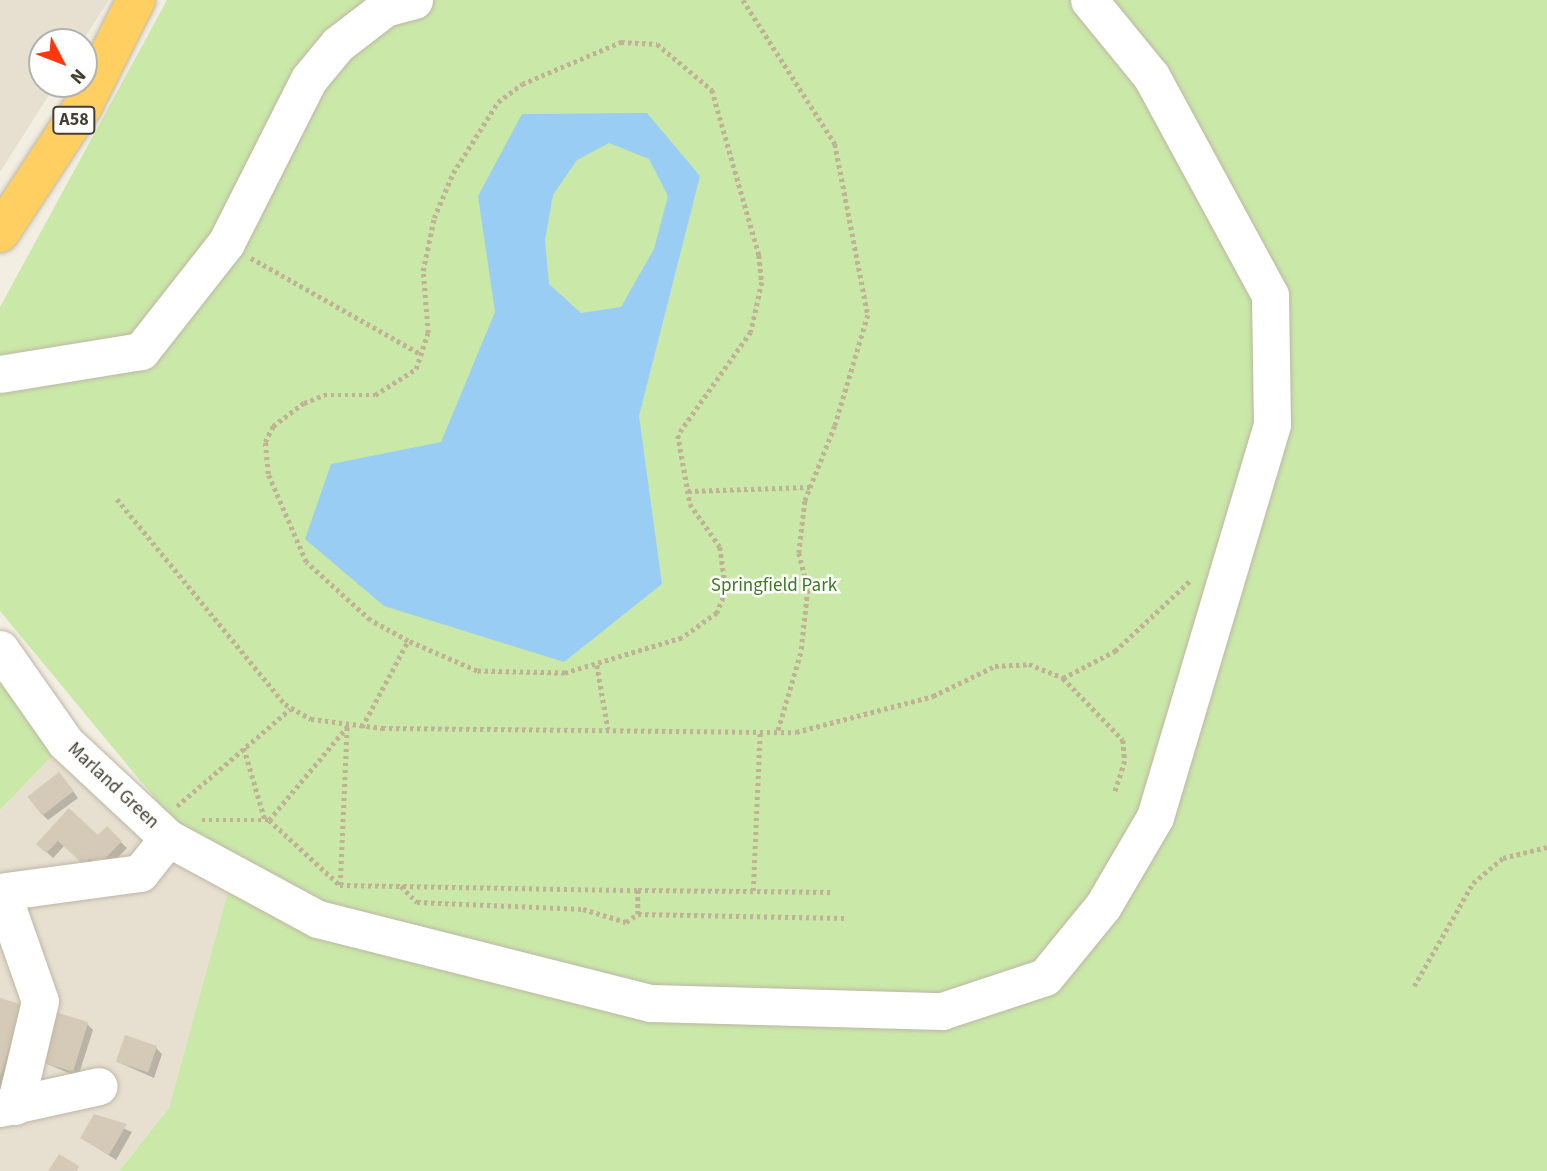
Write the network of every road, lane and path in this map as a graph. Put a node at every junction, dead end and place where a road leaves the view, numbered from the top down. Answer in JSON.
{"nodes":[{"id":1,"x":136,"y":0,"type":"edge"},
{"id":2,"x":414,"y":0,"type":"edge"},
{"id":3,"x":743,"y":0,"type":"edge"},
{"id":4,"x":1090,"y":0,"type":"edge"},
{"id":5,"x":0,"y":233,"type":"edge"},
{"id":6,"x":226,"y":243,"type":"junction"},
{"id":7,"x":421,"y":354,"type":"junction"},
{"id":8,"x":0,"y":374,"type":"edge"},
{"id":9,"x":810,"y":487,"type":"junction"},
{"id":10,"x":688,"y":491,"type":"junction"},
{"id":11,"x":117,"y":499,"type":"dead end"},
{"id":12,"x":1200,"y":571,"type":"dead end"},
{"id":13,"x":408,"y":641,"type":"junction"},
{"id":14,"x":0,"y":649,"type":"edge"},
{"id":15,"x":597,"y":665,"type":"junction"},
{"id":16,"x":1063,"y":678,"type":"junction"},
{"id":17,"x":290,"y":709,"type":"junction"},
{"id":18,"x":348,"y":726,"type":"junction"},
{"id":19,"x":362,"y":727,"type":"junction"},
{"id":20,"x":608,"y":729,"type":"junction"},
{"id":21,"x":760,"y":730,"type":"junction"},
{"id":22,"x":778,"y":730,"type":"junction"},
{"id":23,"x":244,"y":748,"type":"junction"},
{"id":24,"x":1115,"y":792,"type":"dead end"},
{"id":25,"x":267,"y":820,"type":"junction"},
{"id":26,"x":177,"y":834,"type":"junction"},
{"id":27,"x":1547,"y":847,"type":"edge"},
{"id":28,"x":340,"y":885,"type":"junction"},
{"id":29,"x":401,"y":886,"type":"junction"},
{"id":30,"x":638,"y":890,"type":"junction"},
{"id":31,"x":753,"y":891,"type":"junction"},
{"id":32,"x":1,"y":892,"type":"edge"},
{"id":33,"x":834,"y":892,"type":"dead end"},
{"id":34,"x":638,"y":914,"type":"junction"},
{"id":35,"x":844,"y":918,"type":"dead end"},
{"id":36,"x":1414,"y":986,"type":"dead end"},
{"id":37,"x":99,"y":1086,"type":"dead end"},
{"id":38,"x":7,"y":1107,"type":"edge"}],
"edges":[{"from":1,"to":5,"type":"highway","number":"A58"},
{"from":2,"to":6,"type":"street"},
{"from":3,"to":9,"type":"path"},
{"from":4,"to":26,"type":"street"},
{"from":6,"to":7,"type":"path"},
{"from":6,"to":8,"type":"street"},
{"from":7,"to":10,"type":"path"},
{"from":7,"to":13,"type":"path"},
{"from":9,"to":10,"type":"path"},
{"from":9,"to":22,"type":"path"},
{"from":10,"to":15,"type":"path"},
{"from":11,"to":17,"type":"path"},
{"from":12,"to":16,"type":"path"},
{"from":13,"to":15,"type":"path"},
{"from":13,"to":19,"type":"path"},
{"from":14,"to":26,"type":"street","name":"Marland Green"},
{"from":15,"to":20,"type":"path"},
{"from":16,"to":22,"type":"path"},
{"from":16,"to":24,"type":"path"},
{"from":17,"to":18,"type":"path"},
{"from":17,"to":23,"type":"path"},
{"from":18,"to":19,"type":"path"},
{"from":18,"to":25,"type":"path"},
{"from":18,"to":28,"type":"path"},
{"from":19,"to":20,"type":"path"},
{"from":20,"to":21,"type":"path"},
{"from":21,"to":22,"type":"path"},
{"from":21,"to":31,"type":"path"},
{"from":23,"to":25,"type":"path"},
{"from":23,"to":26,"type":"path"},
{"from":25,"to":26,"type":"path"},
{"from":25,"to":28,"type":"path"},
{"from":26,"to":32,"type":"street","name":"Marland Green"},
{"from":27,"to":36,"type":"path"},
{"from":28,"to":29,"type":"path"},
{"from":29,"to":30,"type":"path"},
{"from":29,"to":34,"type":"path"},
{"from":30,"to":31,"type":"path"},
{"from":30,"to":34,"type":"path"},
{"from":31,"to":33,"type":"path"},
{"from":32,"to":38,"type":"street"},
{"from":34,"to":35,"type":"path"},
{"from":37,"to":38,"type":"street"}]}
